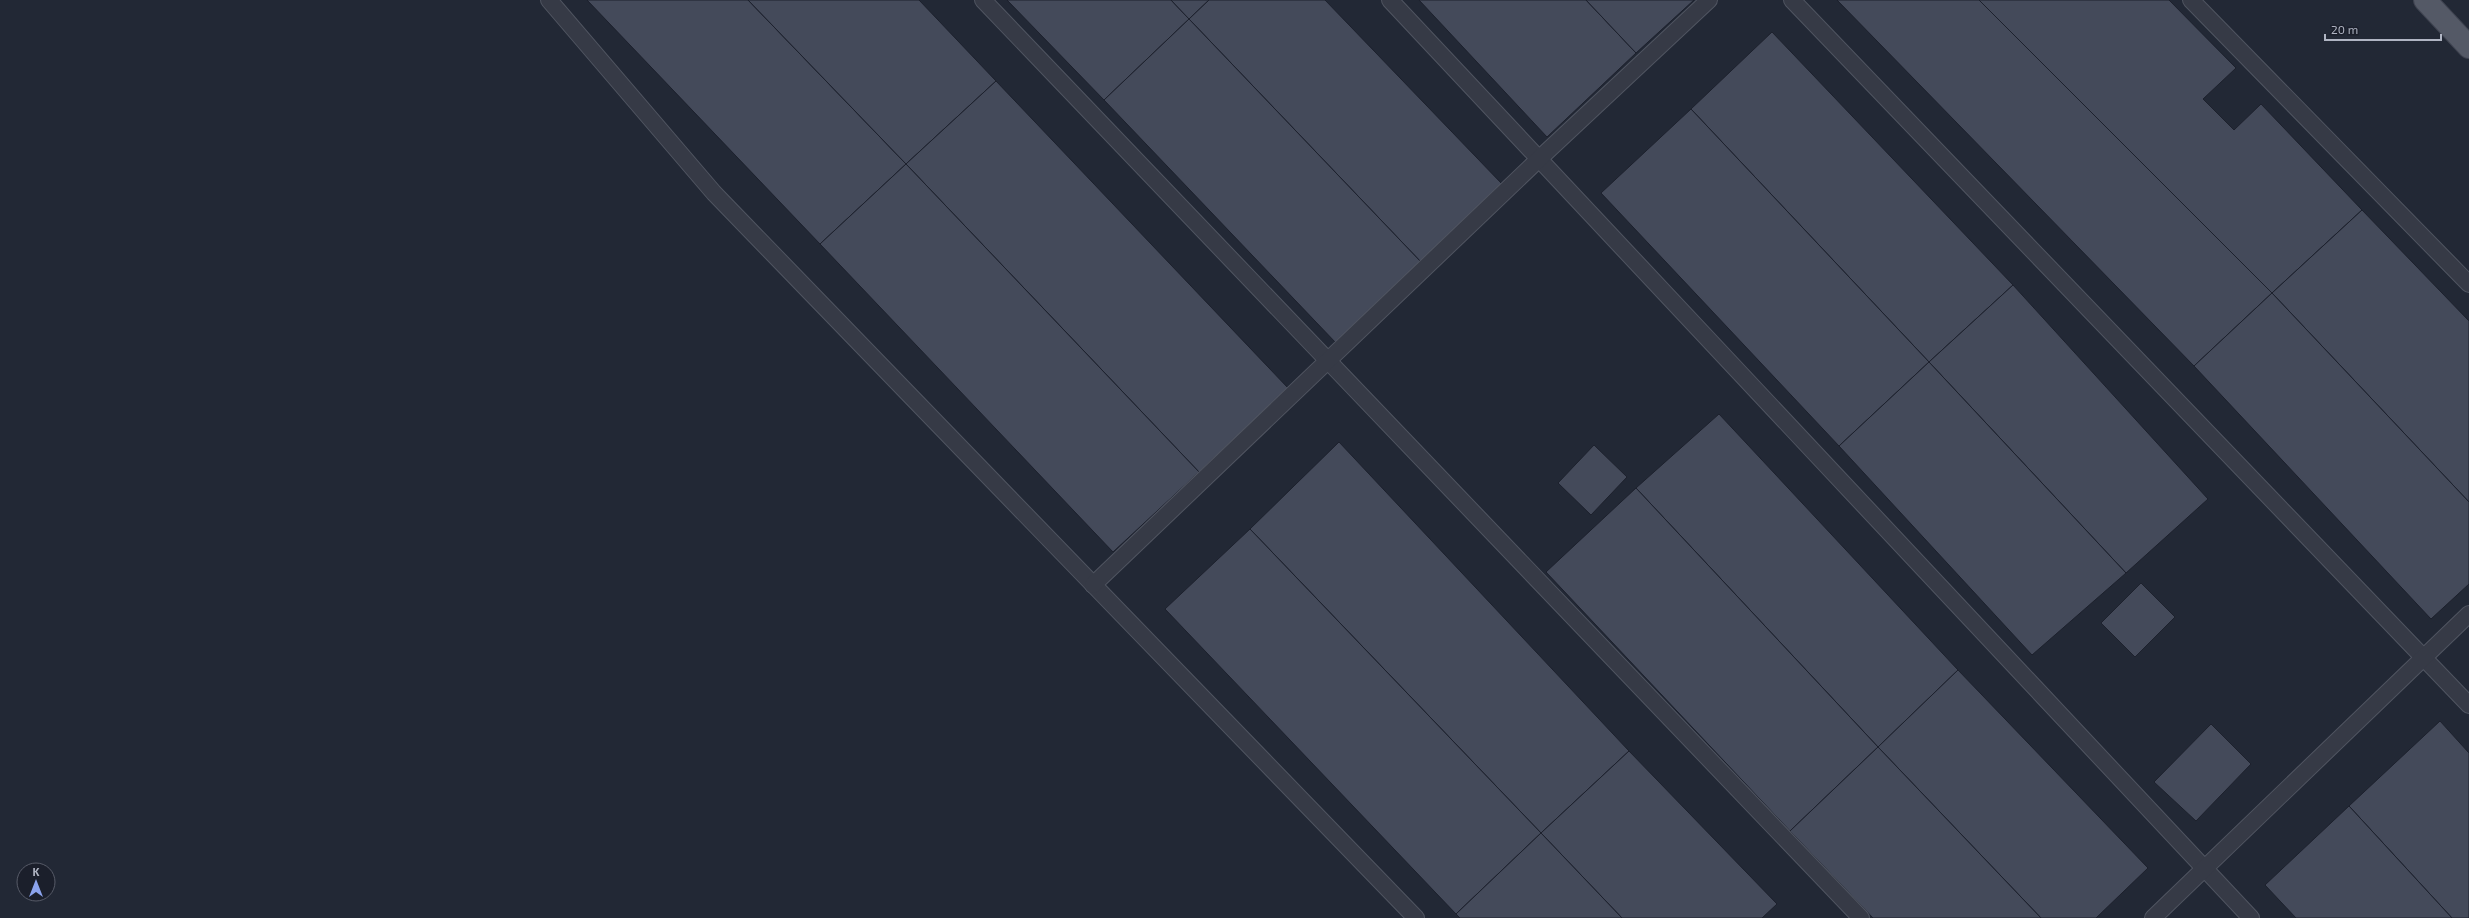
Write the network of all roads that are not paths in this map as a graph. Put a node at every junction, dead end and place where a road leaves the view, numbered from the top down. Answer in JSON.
{"nodes":[{"id":1,"x":549,"y":0,"type":"edge"},
{"id":2,"x":983,"y":0,"type":"edge"},
{"id":3,"x":1390,"y":0,"type":"edge"},
{"id":4,"x":1709,"y":0,"type":"edge"},
{"id":5,"x":1792,"y":0,"type":"edge"},
{"id":6,"x":2191,"y":0,"type":"edge"},
{"id":7,"x":2425,"y":0,"type":"edge"},
{"id":8,"x":2469,"y":47,"type":"edge"},
{"id":9,"x":1540,"y":158,"type":"junction"},
{"id":10,"x":2469,"y":284,"type":"edge"},
{"id":11,"x":1328,"y":361,"type":"junction"},
{"id":12,"x":1093,"y":585,"type":"junction"},
{"id":13,"x":2469,"y":614,"type":"edge"},
{"id":14,"x":2424,"y":658,"type":"junction"},
{"id":15,"x":2469,"y":705,"type":"edge"},
{"id":16,"x":2205,"y":868,"type":"junction"},
{"id":17,"x":1416,"y":918,"type":"edge"},
{"id":18,"x":1861,"y":918,"type":"edge"},
{"id":19,"x":2153,"y":918,"type":"edge"},
{"id":20,"x":2251,"y":918,"type":"edge"}],
"edges":[{"from":1,"to":12,"type":"lane"},
{"from":2,"to":11,"type":"lane"},
{"from":3,"to":9,"type":"lane"},
{"from":4,"to":9,"type":"lane"},
{"from":5,"to":14,"type":"lane"},
{"from":6,"to":10,"type":"lane"},
{"from":7,"to":8,"type":"main road"},
{"from":9,"to":11,"type":"lane"},
{"from":9,"to":16,"type":"lane"},
{"from":11,"to":12,"type":"lane"},
{"from":11,"to":18,"type":"lane"},
{"from":12,"to":17,"type":"lane"},
{"from":13,"to":14,"type":"lane"},
{"from":14,"to":15,"type":"lane"},
{"from":14,"to":16,"type":"lane"},
{"from":16,"to":19,"type":"lane"},
{"from":16,"to":20,"type":"lane"}]}
